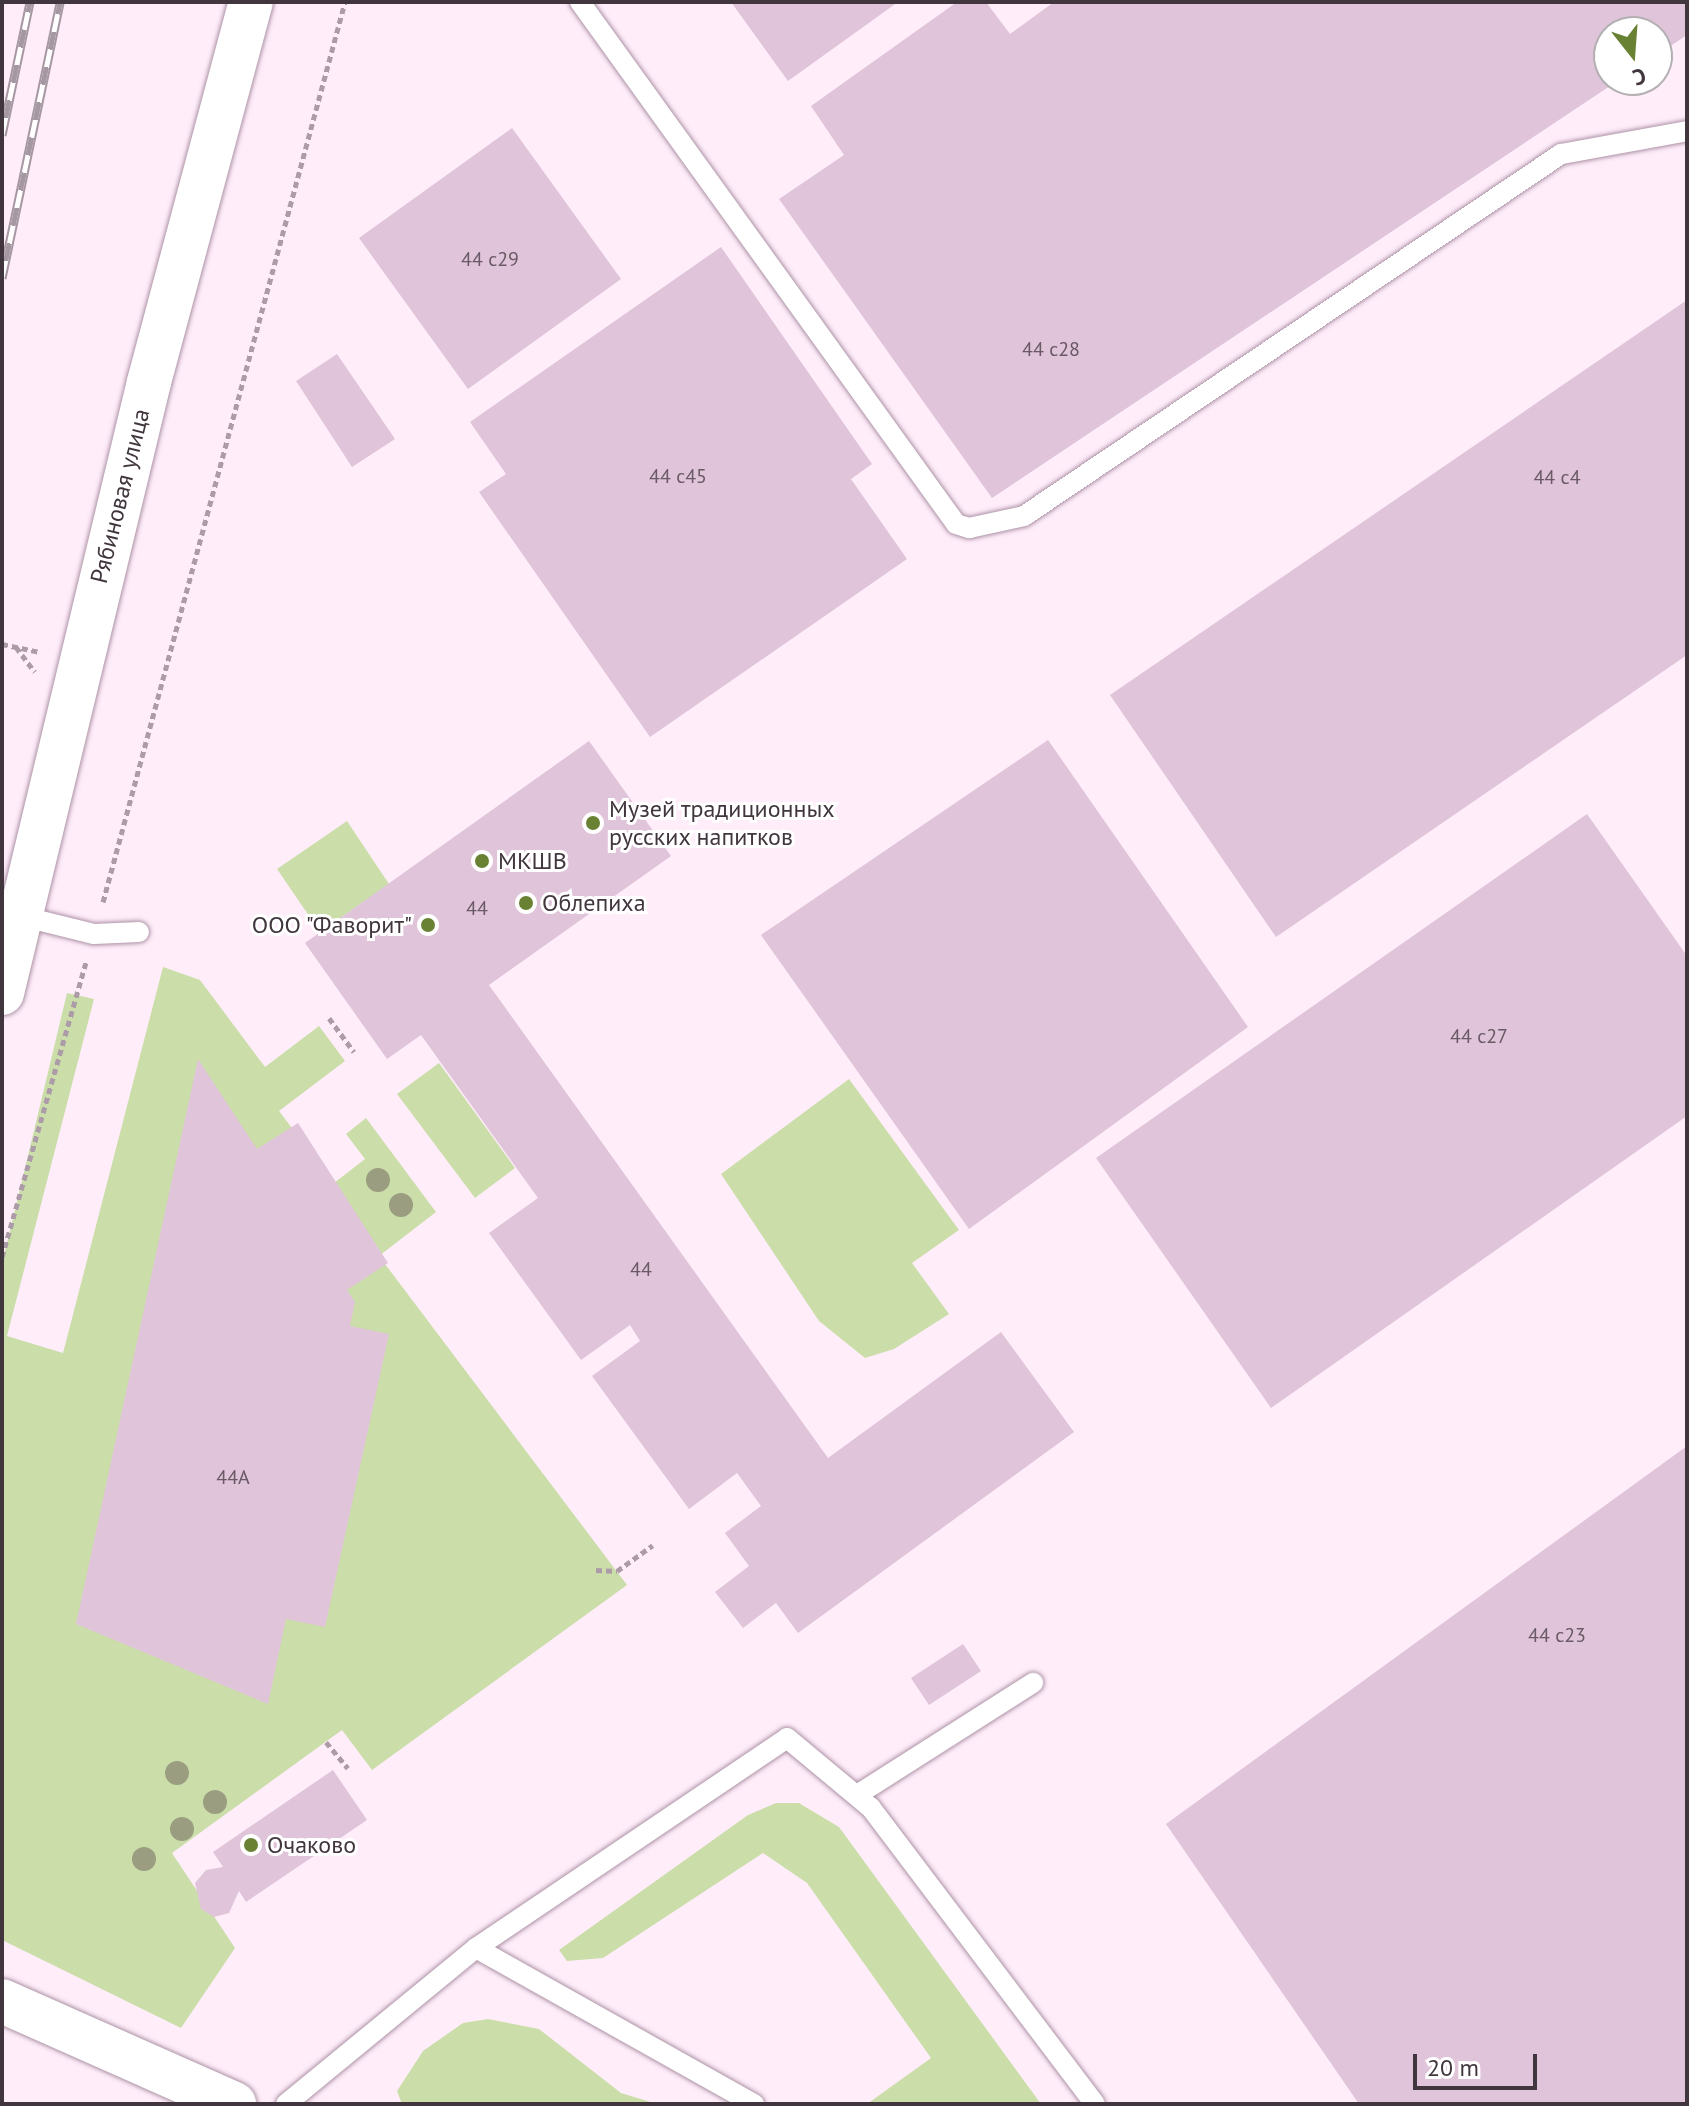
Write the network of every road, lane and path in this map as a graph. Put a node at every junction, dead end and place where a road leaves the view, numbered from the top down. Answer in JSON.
{"nodes":[{"id":1,"x":251,"y":2,"type":"edge"},
{"id":2,"x":345,"y":2,"type":"edge"},
{"id":3,"x":580,"y":2,"type":"edge"},
{"id":4,"x":1687,"y":131,"type":"edge"},
{"id":5,"x":2,"y":644,"type":"edge"},
{"id":6,"x":16,"y":647,"type":"dead end"},
{"id":7,"x":21,"y":916,"type":"junction"},
{"id":8,"x":139,"y":932,"type":"dead end"},
{"id":9,"x":94,"y":934,"type":"junction"},
{"id":10,"x":2,"y":993,"type":"edge"},
{"id":11,"x":329,"y":1018,"type":"dead end"},
{"id":12,"x":354,"y":1052,"type":"dead end"},
{"id":13,"x":2,"y":1257,"type":"edge"},
{"id":14,"x":653,"y":1545,"type":"dead end"},
{"id":15,"x":596,"y":1570,"type":"dead end"},
{"id":16,"x":1033,"y":1683,"type":"dead end"},
{"id":17,"x":326,"y":1742,"type":"dead end"},
{"id":18,"x":348,"y":1768,"type":"dead end"},
{"id":19,"x":857,"y":1795,"type":"junction"},
{"id":20,"x":476,"y":1948,"type":"junction"},
{"id":21,"x":2,"y":2001,"type":"edge"},
{"id":22,"x":234,"y":2104,"type":"edge"},
{"id":23,"x":286,"y":2104,"type":"edge"},
{"id":24,"x":754,"y":2104,"type":"edge"},
{"id":25,"x":1095,"y":2104,"type":"edge"}],
"edges":[{"from":1,"to":7,"type":"street","name":"Рябиновая улица"},
{"from":2,"to":9,"type":"path"},
{"from":3,"to":4,"type":"lane"},
{"from":5,"to":6,"type":"path"},
{"from":7,"to":9,"type":"lane"},
{"from":7,"to":10,"type":"street","name":"Рябиновая улица"},
{"from":8,"to":9,"type":"lane"},
{"from":9,"to":13,"type":"path"},
{"from":11,"to":12,"type":"path"},
{"from":14,"to":15,"type":"path"},
{"from":16,"to":19,"type":"lane"},
{"from":17,"to":18,"type":"path"},
{"from":19,"to":20,"type":"lane"},
{"from":19,"to":25,"type":"lane"},
{"from":20,"to":23,"type":"lane"},
{"from":20,"to":24,"type":"lane"},
{"from":21,"to":22,"type":"street"}]}
